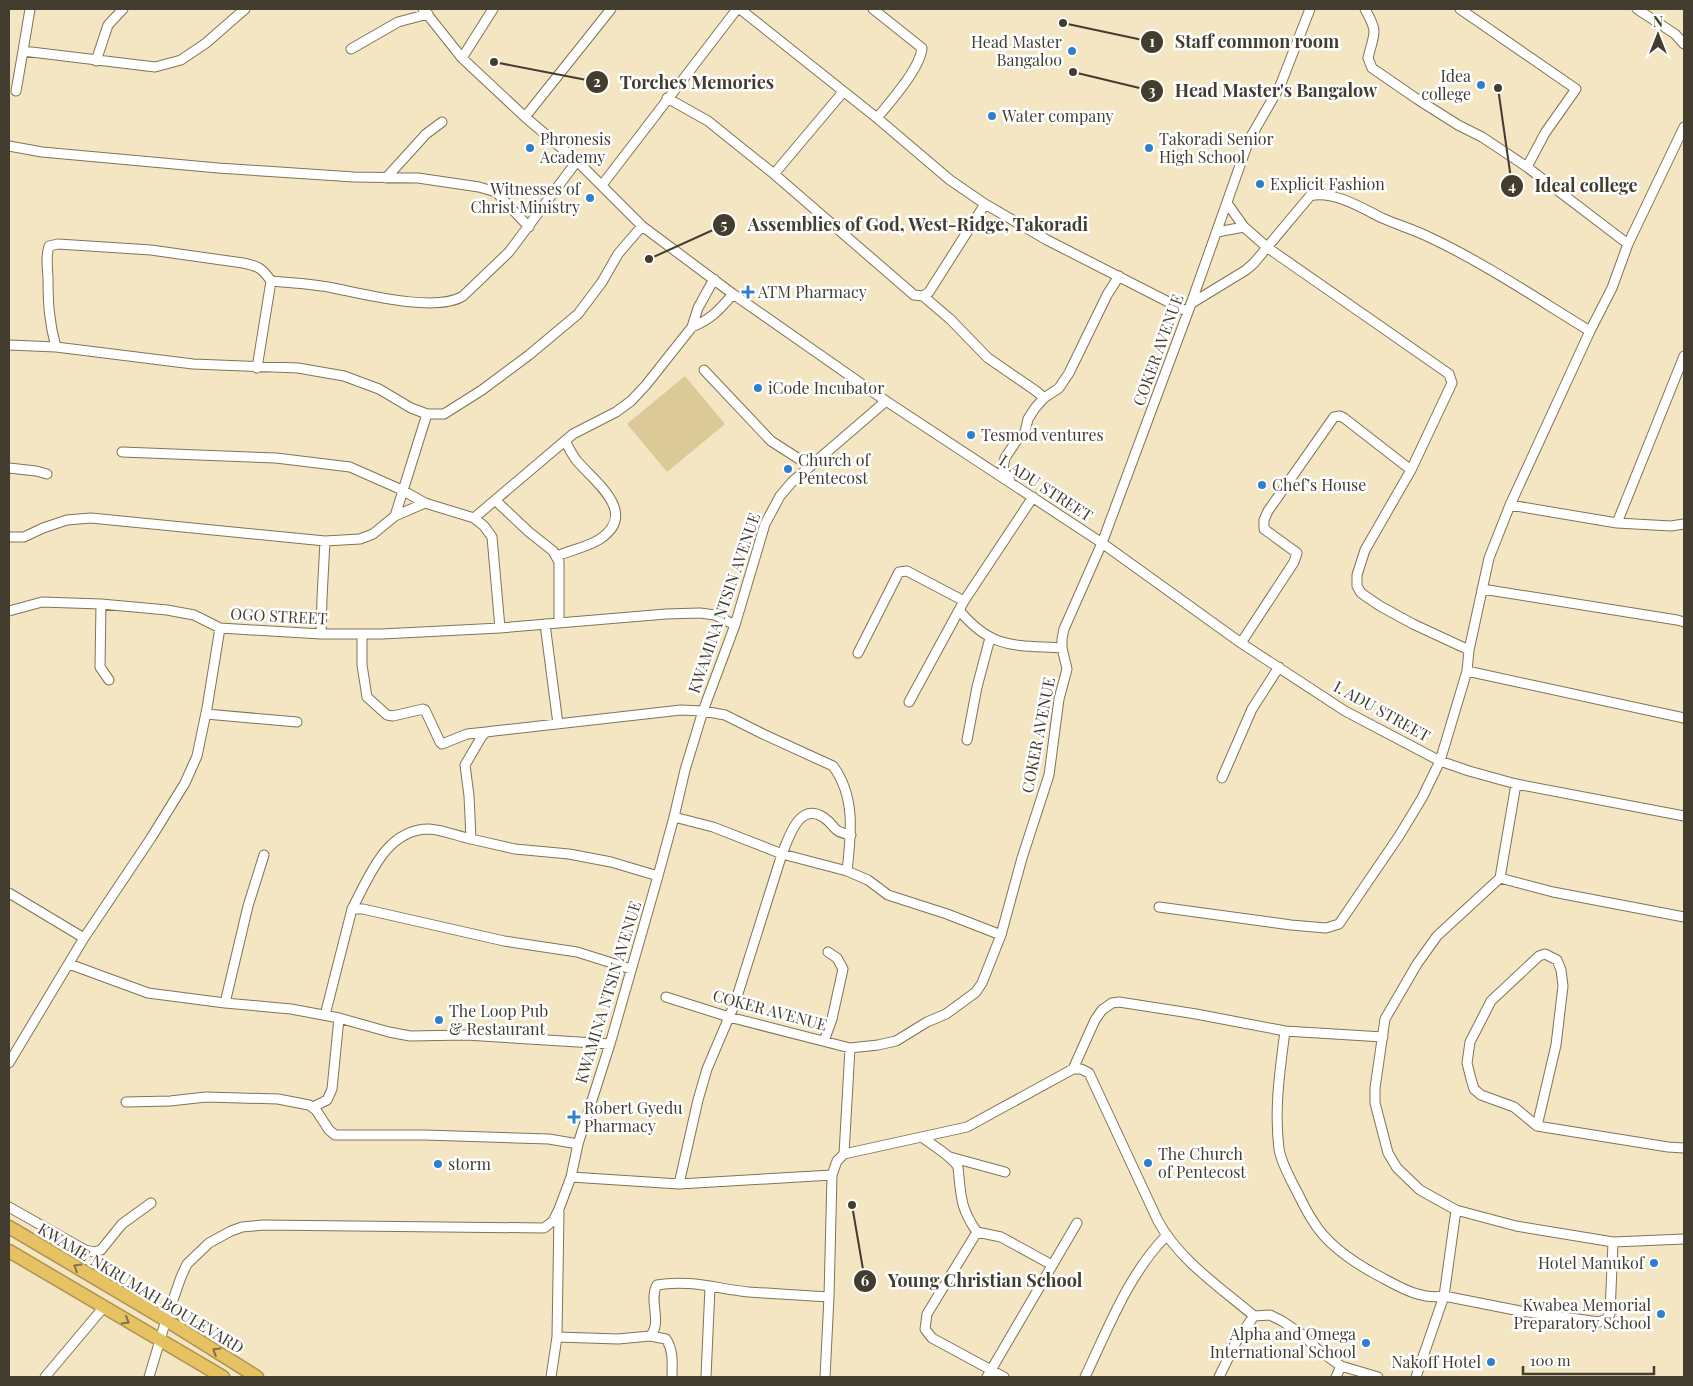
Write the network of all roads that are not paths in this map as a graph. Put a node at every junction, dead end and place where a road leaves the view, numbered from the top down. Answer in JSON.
{"nodes":[{"id":1,"x":30,"y":9,"type":"edge"},
{"id":2,"x":123,"y":9,"type":"edge"},
{"id":3,"x":245,"y":9,"type":"edge"},
{"id":4,"x":493,"y":9,"type":"edge"},
{"id":5,"x":611,"y":9,"type":"edge"},
{"id":6,"x":738,"y":9,"type":"edge"},
{"id":7,"x":874,"y":9,"type":"edge"},
{"id":8,"x":1310,"y":9,"type":"edge"},
{"id":9,"x":1365,"y":9,"type":"edge"},
{"id":10,"x":1460,"y":9,"type":"edge"},
{"id":11,"x":1637,"y":9,"type":"edge"},
{"id":12,"x":426,"y":12,"type":"edge"},
{"id":13,"x":1684,"y":44,"type":"edge"},
{"id":14,"x":351,"y":49,"type":"dead end"},
{"id":15,"x":23,"y":50,"type":"junction"},
{"id":16,"x":462,"y":58,"type":"junction"},
{"id":17,"x":96,"y":61,"type":"junction"},
{"id":18,"x":16,"y":91,"type":"dead end"},
{"id":19,"x":843,"y":92,"type":"junction"},
{"id":20,"x":667,"y":98,"type":"junction"},
{"id":21,"x":525,"y":117,"type":"junction"},
{"id":22,"x":877,"y":118,"type":"junction"},
{"id":23,"x":442,"y":122,"type":"dead end"},
{"id":24,"x":1684,"y":127,"type":"edge"},
{"id":25,"x":9,"y":146,"type":"edge"},
{"id":26,"x":577,"y":162,"type":"junction"},
{"id":27,"x":1527,"y":167,"type":"junction"},
{"id":28,"x":774,"y":174,"type":"junction"},
{"id":29,"x":386,"y":178,"type":"junction"},
{"id":30,"x":602,"y":185,"type":"junction"},
{"id":31,"x":1227,"y":202,"type":"junction"},
{"id":32,"x":986,"y":204,"type":"junction"},
{"id":33,"x":642,"y":226,"type":"junction"},
{"id":34,"x":529,"y":227,"type":"junction"},
{"id":35,"x":1244,"y":227,"type":"junction"},
{"id":36,"x":1217,"y":232,"type":"junction"},
{"id":37,"x":1628,"y":244,"type":"junction"},
{"id":38,"x":1268,"y":248,"type":"junction"},
{"id":39,"x":1119,"y":276,"type":"junction"},
{"id":40,"x":714,"y":279,"type":"junction"},
{"id":41,"x":271,"y":281,"type":"junction"},
{"id":42,"x":733,"y":294,"type":"junction"},
{"id":43,"x":923,"y":296,"type":"junction"},
{"id":44,"x":1190,"y":308,"type":"junction"},
{"id":45,"x":692,"y":327,"type":"junction"},
{"id":46,"x":1590,"y":331,"type":"junction"},
{"id":47,"x":9,"y":345,"type":"edge"},
{"id":48,"x":56,"y":347,"type":"junction"},
{"id":49,"x":1684,"y":356,"type":"edge"},
{"id":50,"x":257,"y":368,"type":"junction"},
{"id":51,"x":704,"y":370,"type":"dead end"},
{"id":52,"x":1044,"y":398,"type":"junction"},
{"id":53,"x":886,"y":401,"type":"junction"},
{"id":54,"x":427,"y":414,"type":"junction"},
{"id":55,"x":565,"y":441,"type":"junction"},
{"id":56,"x":122,"y":452,"type":"dead end"},
{"id":57,"x":810,"y":466,"type":"junction"},
{"id":58,"x":9,"y":468,"type":"edge"},
{"id":59,"x":1411,"y":470,"type":"junction"},
{"id":60,"x":47,"y":474,"type":"dead end"},
{"id":61,"x":1010,"y":482,"type":"junction"},
{"id":62,"x":402,"y":490,"type":"junction"},
{"id":63,"x":1033,"y":497,"type":"junction"},
{"id":64,"x":496,"y":500,"type":"junction"},
{"id":65,"x":425,"y":503,"type":"junction"},
{"id":66,"x":1510,"y":505,"type":"junction"},
{"id":67,"x":395,"y":516,"type":"junction"},
{"id":68,"x":474,"y":518,"type":"junction"},
{"id":69,"x":1617,"y":522,"type":"junction"},
{"id":70,"x":1684,"y":524,"type":"edge"},
{"id":71,"x":9,"y":537,"type":"edge"},
{"id":72,"x":325,"y":541,"type":"junction"},
{"id":73,"x":1102,"y":542,"type":"junction"},
{"id":74,"x":557,"y":556,"type":"junction"},
{"id":75,"x":1482,"y":589,"type":"junction"},
{"id":76,"x":964,"y":601,"type":"junction"},
{"id":77,"x":101,"y":604,"type":"junction"},
{"id":78,"x":959,"y":610,"type":"junction"},
{"id":79,"x":9,"y":611,"type":"edge"},
{"id":80,"x":1684,"y":622,"type":"edge"},
{"id":81,"x":559,"y":623,"type":"junction"},
{"id":82,"x":545,"y":624,"type":"junction"},
{"id":83,"x":735,"y":624,"type":"junction"},
{"id":84,"x":220,"y":628,"type":"junction"},
{"id":85,"x":500,"y":628,"type":"junction"},
{"id":86,"x":321,"y":634,"type":"junction"},
{"id":87,"x":362,"y":634,"type":"junction"},
{"id":88,"x":990,"y":638,"type":"junction"},
{"id":89,"x":1240,"y":643,"type":"junction"},
{"id":90,"x":1062,"y":648,"type":"junction"},
{"id":91,"x":1469,"y":650,"type":"junction"},
{"id":92,"x":858,"y":653,"type":"dead end"},
{"id":93,"x":1279,"y":667,"type":"junction"},
{"id":94,"x":1467,"y":671,"type":"junction"},
{"id":95,"x":109,"y":680,"type":"dead end"},
{"id":96,"x":909,"y":702,"type":"dead end"},
{"id":97,"x":703,"y":711,"type":"junction"},
{"id":98,"x":206,"y":714,"type":"junction"},
{"id":99,"x":1684,"y":718,"type":"edge"},
{"id":100,"x":297,"y":722,"type":"dead end"},
{"id":101,"x":558,"y":724,"type":"junction"},
{"id":102,"x":486,"y":732,"type":"junction"},
{"id":103,"x":967,"y":740,"type":"dead end"},
{"id":104,"x":1440,"y":761,"type":"junction"},
{"id":105,"x":1222,"y":778,"type":"dead end"},
{"id":106,"x":1516,"y":784,"type":"junction"},
{"id":107,"x":1684,"y":816,"type":"edge"},
{"id":108,"x":674,"y":817,"type":"junction"},
{"id":109,"x":851,"y":835,"type":"junction"},
{"id":110,"x":471,"y":839,"type":"junction"},
{"id":111,"x":782,"y":854,"type":"junction"},
{"id":112,"x":264,"y":855,"type":"dead end"},
{"id":113,"x":847,"y":871,"type":"junction"},
{"id":114,"x":658,"y":876,"type":"junction"},
{"id":115,"x":1500,"y":878,"type":"junction"},
{"id":116,"x":9,"y":893,"type":"edge"},
{"id":117,"x":1159,"y":907,"type":"dead end"},
{"id":118,"x":352,"y":909,"type":"junction"},
{"id":119,"x":1684,"y":917,"type":"edge"},
{"id":120,"x":1001,"y":935,"type":"junction"},
{"id":121,"x":84,"y":938,"type":"junction"},
{"id":122,"x":828,"y":952,"type":"dead end"},
{"id":123,"x":69,"y":964,"type":"junction"},
{"id":124,"x":631,"y":969,"type":"junction"},
{"id":125,"x":666,"y":997,"type":"dead end"},
{"id":126,"x":225,"y":1003,"type":"junction"},
{"id":127,"x":325,"y":1015,"type":"junction"},
{"id":128,"x":729,"y":1016,"type":"junction"},
{"id":129,"x":339,"y":1018,"type":"junction"},
{"id":130,"x":1285,"y":1031,"type":"junction"},
{"id":131,"x":1383,"y":1037,"type":"junction"},
{"id":132,"x":824,"y":1041,"type":"junction"},
{"id":133,"x":610,"y":1044,"type":"junction"},
{"id":134,"x":850,"y":1048,"type":"junction"},
{"id":135,"x":9,"y":1063,"type":"edge"},
{"id":136,"x":1073,"y":1069,"type":"junction"},
{"id":137,"x":126,"y":1102,"type":"dead end"},
{"id":138,"x":313,"y":1107,"type":"junction"},
{"id":139,"x":1536,"y":1126,"type":"junction"},
{"id":140,"x":922,"y":1137,"type":"junction"},
{"id":141,"x":578,"y":1144,"type":"junction"},
{"id":142,"x":1684,"y":1148,"type":"edge"},
{"id":143,"x":844,"y":1154,"type":"junction"},
{"id":144,"x":950,"y":1156,"type":"junction"},
{"id":145,"x":1005,"y":1172,"type":"dead end"},
{"id":146,"x":832,"y":1175,"type":"junction"},
{"id":147,"x":571,"y":1177,"type":"junction"},
{"id":148,"x":680,"y":1184,"type":"junction"},
{"id":149,"x":151,"y":1203,"type":"dead end"},
{"id":150,"x":9,"y":1207,"type":"edge"},
{"id":151,"x":560,"y":1209,"type":"junction"},
{"id":152,"x":1456,"y":1210,"type":"junction"},
{"id":153,"x":1077,"y":1222,"type":"dead end"},
{"id":154,"x":9,"y":1227,"type":"edge"},
{"id":155,"x":978,"y":1232,"type":"junction"},
{"id":156,"x":1166,"y":1236,"type":"junction"},
{"id":157,"x":1684,"y":1239,"type":"edge"},
{"id":158,"x":1613,"y":1242,"type":"junction"},
{"id":159,"x":9,"y":1252,"type":"edge"},
{"id":160,"x":1052,"y":1265,"type":"junction"},
{"id":161,"x":710,"y":1287,"type":"junction"},
{"id":162,"x":1444,"y":1296,"type":"junction"},
{"id":163,"x":829,"y":1297,"type":"junction"},
{"id":164,"x":103,"y":1308,"type":"junction"},
{"id":165,"x":1254,"y":1316,"type":"junction"},
{"id":166,"x":166,"y":1320,"type":"junction"},
{"id":167,"x":650,"y":1336,"type":"junction"},
{"id":168,"x":557,"y":1337,"type":"junction"},
{"id":169,"x":159,"y":1340,"type":"junction"},
{"id":170,"x":1341,"y":1366,"type":"junction"},
{"id":171,"x":989,"y":1374,"type":"edge"},
{"id":172,"x":45,"y":1377,"type":"edge"},
{"id":173,"x":149,"y":1377,"type":"edge"},
{"id":174,"x":223,"y":1377,"type":"edge"},
{"id":175,"x":257,"y":1377,"type":"edge"},
{"id":176,"x":551,"y":1377,"type":"edge"},
{"id":177,"x":672,"y":1377,"type":"edge"},
{"id":178,"x":706,"y":1377,"type":"edge"},
{"id":179,"x":825,"y":1377,"type":"edge"},
{"id":180,"x":1004,"y":1377,"type":"edge"},
{"id":181,"x":1085,"y":1377,"type":"edge"},
{"id":182,"x":1219,"y":1377,"type":"edge"},
{"id":183,"x":1336,"y":1377,"type":"edge"},
{"id":184,"x":1378,"y":1377,"type":"edge"},
{"id":185,"x":1416,"y":1377,"type":"edge"}],
"edges":[{"from":1,"to":15,"type":"street"},
{"from":2,"to":17,"type":"street"},
{"from":3,"to":17,"type":"street"},
{"from":4,"to":16,"type":"street"},
{"from":5,"to":21,"type":"street"},
{"from":6,"to":19,"type":"street"},
{"from":6,"to":20,"type":"street"},
{"from":7,"to":22,"type":"street"},
{"from":8,"to":31,"type":"street","name":"COKER AVENUE"},
{"from":9,"to":27,"type":"street"},
{"from":10,"to":27,"type":"street"},
{"from":11,"to":13,"type":"street"},
{"from":12,"to":14,"type":"street"},
{"from":12,"to":16,"type":"street","name":"I. ADU STREET"},
{"from":15,"to":17,"type":"street"},
{"from":15,"to":18,"type":"street"},
{"from":16,"to":21,"type":"street","name":"I. ADU STREET"},
{"from":19,"to":22,"type":"street"},
{"from":19,"to":28,"type":"street"},
{"from":20,"to":28,"type":"street"},
{"from":20,"to":30,"type":"street"},
{"from":21,"to":26,"type":"street","name":"I. ADU STREET"},
{"from":22,"to":32,"type":"street"},
{"from":23,"to":29,"type":"street"},
{"from":24,"to":37,"type":"street"},
{"from":25,"to":29,"type":"street"},
{"from":26,"to":30,"type":"street","name":"I. ADU STREET"},
{"from":26,"to":34,"type":"street"},
{"from":27,"to":37,"type":"street"},
{"from":28,"to":43,"type":"street"},
{"from":29,"to":34,"type":"street"},
{"from":30,"to":33,"type":"street","name":"I. ADU STREET"},
{"from":31,"to":35,"type":"street"},
{"from":31,"to":36,"type":"street","name":"COKER AVENUE"},
{"from":32,"to":39,"type":"street"},
{"from":32,"to":43,"type":"street"},
{"from":33,"to":40,"type":"street","name":"I. ADU STREET"},
{"from":33,"to":54,"type":"street"},
{"from":34,"to":41,"type":"street"},
{"from":35,"to":36,"type":"street"},
{"from":35,"to":38,"type":"street"},
{"from":36,"to":44,"type":"street","name":"COKER AVENUE"},
{"from":37,"to":46,"type":"street"},
{"from":38,"to":44,"type":"street"},
{"from":38,"to":46,"type":"street"},
{"from":38,"to":59,"type":"street"},
{"from":39,"to":44,"type":"street"},
{"from":39,"to":52,"type":"street"},
{"from":40,"to":42,"type":"street","name":"I. ADU STREET"},
{"from":40,"to":45,"type":"street"},
{"from":41,"to":48,"type":"street"},
{"from":41,"to":50,"type":"street"},
{"from":42,"to":45,"type":"street"},
{"from":42,"to":53,"type":"street","name":"I. ADU STREET"},
{"from":43,"to":52,"type":"street"},
{"from":44,"to":73,"type":"street","name":"COKER AVENUE"},
{"from":45,"to":55,"type":"street"},
{"from":46,"to":66,"type":"street"},
{"from":47,"to":48,"type":"street"},
{"from":48,"to":50,"type":"street"},
{"from":49,"to":69,"type":"street"},
{"from":50,"to":54,"type":"street"},
{"from":51,"to":57,"type":"street"},
{"from":52,"to":61,"type":"street"},
{"from":53,"to":57,"type":"street","name":"KWAMINA NTSIN AVENUE"},
{"from":53,"to":61,"type":"street","name":"I. ADU STREET"},
{"from":54,"to":62,"type":"street"},
{"from":55,"to":64,"type":"street"},
{"from":55,"to":74,"type":"street"},
{"from":56,"to":62,"type":"street"},
{"from":57,"to":83,"type":"street","name":"KWAMINA NTSIN AVENUE"},
{"from":58,"to":60,"type":"street"},
{"from":59,"to":89,"type":"street"},
{"from":59,"to":91,"type":"street"},
{"from":61,"to":63,"type":"street","name":"I. ADU STREET"},
{"from":62,"to":65,"type":"street"},
{"from":62,"to":67,"type":"street"},
{"from":63,"to":73,"type":"street","name":"I. ADU STREET"},
{"from":63,"to":76,"type":"street"},
{"from":64,"to":68,"type":"street"},
{"from":64,"to":74,"type":"street"},
{"from":65,"to":67,"type":"street"},
{"from":65,"to":68,"type":"street"},
{"from":66,"to":69,"type":"street"},
{"from":66,"to":75,"type":"street"},
{"from":67,"to":72,"type":"street"},
{"from":68,"to":85,"type":"street"},
{"from":69,"to":70,"type":"street"},
{"from":71,"to":72,"type":"street"},
{"from":72,"to":86,"type":"street"},
{"from":73,"to":89,"type":"street","name":"I. ADU STREET"},
{"from":73,"to":90,"type":"street","name":"COKER AVENUE"},
{"from":74,"to":81,"type":"street"},
{"from":75,"to":80,"type":"street"},
{"from":75,"to":91,"type":"street"},
{"from":76,"to":78,"type":"street"},
{"from":76,"to":92,"type":"street"},
{"from":77,"to":79,"type":"street"},
{"from":77,"to":84,"type":"street"},
{"from":77,"to":95,"type":"street"},
{"from":78,"to":88,"type":"street"},
{"from":78,"to":96,"type":"street"},
{"from":81,"to":82,"type":"street","name":"OGO STREET"},
{"from":81,"to":83,"type":"street","name":"OGO STREET"},
{"from":82,"to":85,"type":"street","name":"OGO STREET"},
{"from":82,"to":101,"type":"street"},
{"from":83,"to":97,"type":"street","name":"KWAMINA NTSIN AVENUE"},
{"from":84,"to":86,"type":"street","name":"OGO STREET"},
{"from":84,"to":98,"type":"street","name":"OGO STREET"},
{"from":85,"to":87,"type":"street","name":"OGO STREET"},
{"from":86,"to":87,"type":"street","name":"OGO STREET"},
{"from":87,"to":102,"type":"street"},
{"from":88,"to":90,"type":"street"},
{"from":88,"to":103,"type":"street"},
{"from":89,"to":93,"type":"street","name":"I. ADU STREET"},
{"from":90,"to":120,"type":"street","name":"COKER AVENUE"},
{"from":91,"to":94,"type":"street"},
{"from":93,"to":104,"type":"street","name":"I. ADU STREET"},
{"from":93,"to":105,"type":"street"},
{"from":94,"to":99,"type":"street"},
{"from":94,"to":104,"type":"street"},
{"from":97,"to":101,"type":"street"},
{"from":97,"to":108,"type":"street","name":"KWAMINA NTSIN AVENUE"},
{"from":97,"to":109,"type":"street"},
{"from":98,"to":100,"type":"street"},
{"from":98,"to":121,"type":"street","name":"OGO STREET"},
{"from":101,"to":102,"type":"street"},
{"from":102,"to":110,"type":"street"},
{"from":104,"to":106,"type":"street","name":"I. ADU STREET"},
{"from":104,"to":117,"type":"street"},
{"from":106,"to":107,"type":"street","name":"I. ADU STREET"},
{"from":106,"to":115,"type":"street"},
{"from":108,"to":111,"type":"street"},
{"from":108,"to":114,"type":"street","name":"KWAMINA NTSIN AVENUE"},
{"from":109,"to":111,"type":"street"},
{"from":109,"to":113,"type":"street"},
{"from":110,"to":114,"type":"street"},
{"from":110,"to":118,"type":"street"},
{"from":111,"to":113,"type":"street"},
{"from":111,"to":128,"type":"street"},
{"from":112,"to":126,"type":"street"},
{"from":113,"to":120,"type":"street"},
{"from":114,"to":124,"type":"street","name":"KWAMINA NTSIN AVENUE"},
{"from":115,"to":119,"type":"street"},
{"from":115,"to":131,"type":"street"},
{"from":116,"to":121,"type":"street"},
{"from":118,"to":124,"type":"street"},
{"from":118,"to":127,"type":"street"},
{"from":120,"to":134,"type":"street","name":"COKER AVENUE"},
{"from":121,"to":123,"type":"street","name":"OGO STREET"},
{"from":122,"to":132,"type":"street"},
{"from":123,"to":126,"type":"street"},
{"from":123,"to":135,"type":"street","name":"OGO STREET"},
{"from":124,"to":133,"type":"street","name":"KWAMINA NTSIN AVENUE"},
{"from":125,"to":128,"type":"street","name":"COKER AVENUE"},
{"from":126,"to":127,"type":"street"},
{"from":127,"to":129,"type":"street"},
{"from":128,"to":132,"type":"street","name":"COKER AVENUE"},
{"from":128,"to":148,"type":"street"},
{"from":129,"to":133,"type":"street"},
{"from":129,"to":138,"type":"street"},
{"from":130,"to":131,"type":"street"},
{"from":130,"to":136,"type":"street"},
{"from":130,"to":162,"type":"street"},
{"from":131,"to":152,"type":"street"},
{"from":132,"to":134,"type":"street","name":"COKER AVENUE"},
{"from":133,"to":141,"type":"street","name":"KWAMINA NTSIN AVENUE"},
{"from":134,"to":143,"type":"street"},
{"from":136,"to":140,"type":"street"},
{"from":136,"to":156,"type":"street"},
{"from":137,"to":138,"type":"street"},
{"from":138,"to":141,"type":"street"},
{"from":139,"to":139,"type":"street"},
{"from":139,"to":142,"type":"street"},
{"from":140,"to":143,"type":"street"},
{"from":140,"to":144,"type":"street"},
{"from":141,"to":147,"type":"street","name":"KWAMINA NTSIN AVENUE"},
{"from":143,"to":146,"type":"street"},
{"from":144,"to":145,"type":"street"},
{"from":144,"to":155,"type":"street"},
{"from":146,"to":148,"type":"street"},
{"from":146,"to":163,"type":"street"},
{"from":147,"to":148,"type":"street"},
{"from":147,"to":151,"type":"street","name":"KWAMINA NTSIN AVENUE"},
{"from":149,"to":150,"type":"street"},
{"from":151,"to":166,"type":"street","name":"KWAMINA NTSIN AVENUE"},
{"from":151,"to":168,"type":"street"},
{"from":152,"to":158,"type":"street"},
{"from":152,"to":162,"type":"street"},
{"from":153,"to":160,"type":"street"},
{"from":166,"to":154,"type":"highway","name":"KWAME NKRUMAH BOULEVARD","one_way":true},
{"from":155,"to":160,"type":"street"},
{"from":155,"to":171,"type":"street"},
{"from":156,"to":165,"type":"street"},
{"from":156,"to":181,"type":"street"},
{"from":157,"to":158,"type":"street"},
{"from":158,"to":162,"type":"street"},
{"from":159,"to":164,"type":"highway"},
{"from":160,"to":171,"type":"street"},
{"from":161,"to":163,"type":"street"},
{"from":161,"to":167,"type":"street"},
{"from":161,"to":178,"type":"street"},
{"from":162,"to":185,"type":"street"},
{"from":163,"to":179,"type":"street"},
{"from":164,"to":169,"type":"highway","one_way":true},
{"from":164,"to":172,"type":"street"},
{"from":165,"to":170,"type":"street"},
{"from":165,"to":182,"type":"street"},
{"from":166,"to":169,"type":"street","name":"KWAMINA NTSIN AVENUE"},
{"from":175,"to":166,"type":"highway","name":"KWAME NKRUMAH BOULEVARD","one_way":true},
{"from":167,"to":168,"type":"street"},
{"from":167,"to":177,"type":"street"},
{"from":168,"to":176,"type":"street"},
{"from":169,"to":173,"type":"street","name":"KWAMINA NTSIN AVENUE"},
{"from":169,"to":174,"type":"highway"},
{"from":170,"to":183,"type":"street"},
{"from":170,"to":184,"type":"street"},
{"from":171,"to":180,"type":"street"}]}
